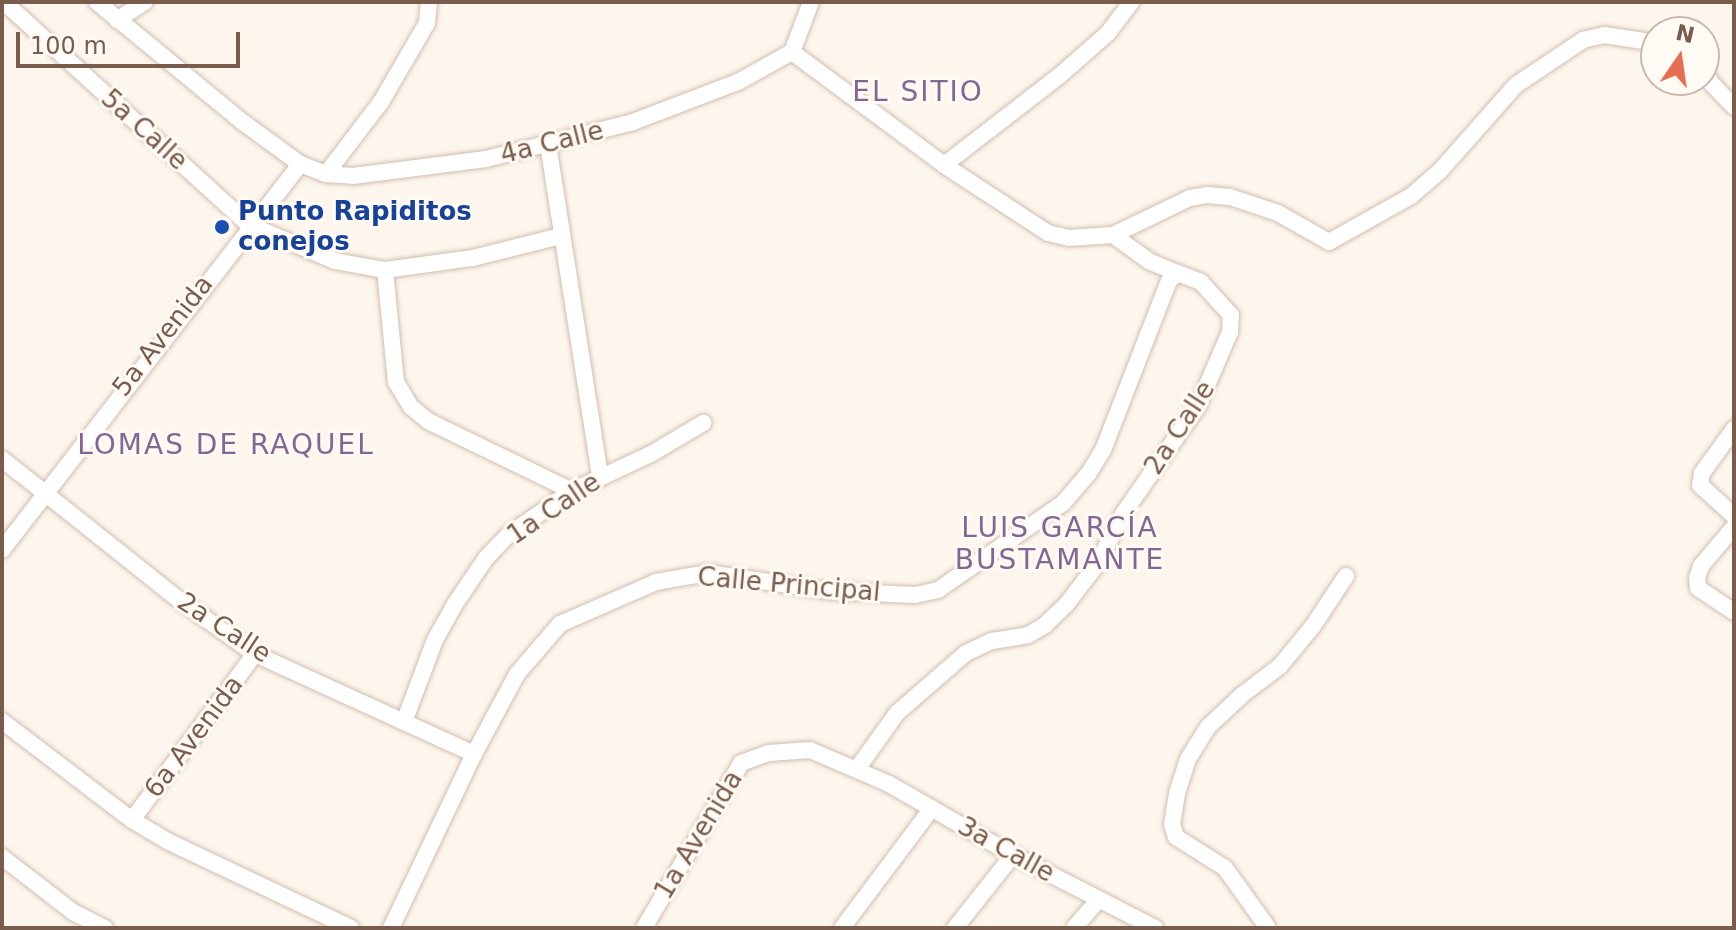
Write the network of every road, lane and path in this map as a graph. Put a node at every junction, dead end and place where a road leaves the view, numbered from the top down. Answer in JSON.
{"nodes":[{"id":1,"x":4,"y":2,"type":"edge"},
{"id":2,"x":97,"y":2,"type":"edge"},
{"id":3,"x":145,"y":2,"type":"edge"},
{"id":4,"x":429,"y":2,"type":"edge"},
{"id":5,"x":1131,"y":2,"type":"edge"},
{"id":6,"x":807,"y":6,"type":"edge"},
{"id":7,"x":117,"y":20,"type":"junction"},
{"id":8,"x":1640,"y":41,"type":"edge"},
{"id":9,"x":792,"y":52,"type":"junction"},
{"id":10,"x":1720,"y":92,"type":"edge"},
{"id":11,"x":1734,"y":107,"type":"edge"},
{"id":12,"x":548,"y":144,"type":"junction"},
{"id":13,"x":300,"y":164,"type":"junction"},
{"id":14,"x":944,"y":165,"type":"junction"},
{"id":15,"x":326,"y":174,"type":"junction"},
{"id":16,"x":249,"y":225,"type":"junction"},
{"id":17,"x":1113,"y":235,"type":"junction"},
{"id":18,"x":560,"y":236,"type":"junction"},
{"id":19,"x":385,"y":270,"type":"junction"},
{"id":20,"x":1177,"y":273,"type":"junction"},
{"id":21,"x":703,"y":423,"type":"dead end"},
{"id":22,"x":1734,"y":429,"type":"edge"},
{"id":23,"x":2,"y":459,"type":"edge"},
{"id":24,"x":600,"y":476,"type":"junction"},
{"id":25,"x":44,"y":491,"type":"junction"},
{"id":26,"x":572,"y":491,"type":"junction"},
{"id":27,"x":1734,"y":516,"type":"edge"},
{"id":28,"x":1734,"y":527,"type":"edge"},
{"id":29,"x":2,"y":550,"type":"edge"},
{"id":30,"x":1346,"y":576,"type":"dead end"},
{"id":31,"x":1734,"y":612,"type":"edge"},
{"id":32,"x":255,"y":654,"type":"junction"},
{"id":33,"x":2,"y":721,"type":"edge"},
{"id":34,"x":404,"y":722,"type":"junction"},
{"id":35,"x":474,"y":754,"type":"junction"},
{"id":36,"x":857,"y":769,"type":"junction"},
{"id":37,"x":932,"y":808,"type":"junction"},
{"id":38,"x":132,"y":820,"type":"junction"},
{"id":39,"x":1013,"y":855,"type":"junction"},
{"id":40,"x":2,"y":857,"type":"edge"},
{"id":41,"x":1098,"y":900,"type":"junction"},
{"id":42,"x":105,"y":928,"type":"edge"},
{"id":43,"x":351,"y":928,"type":"edge"},
{"id":44,"x":391,"y":928,"type":"edge"},
{"id":45,"x":644,"y":928,"type":"edge"},
{"id":46,"x":842,"y":928,"type":"edge"},
{"id":47,"x":955,"y":928,"type":"edge"},
{"id":48,"x":1074,"y":928,"type":"edge"},
{"id":49,"x":1155,"y":928,"type":"edge"},
{"id":50,"x":1268,"y":928,"type":"edge"}],
"edges":[{"from":1,"to":16,"type":"street","name":"5a Calle"},
{"from":2,"to":7,"type":"street"},
{"from":3,"to":7,"type":"street"},
{"from":4,"to":15,"type":"street"},
{"from":5,"to":14,"type":"street"},
{"from":6,"to":9,"type":"street"},
{"from":7,"to":13,"type":"street","name":"4a Calle"},
{"from":8,"to":17,"type":"street"},
{"from":9,"to":12,"type":"street","name":"4a Calle"},
{"from":9,"to":14,"type":"street"},
{"from":10,"to":11,"type":"street"},
{"from":12,"to":15,"type":"street","name":"4a Calle"},
{"from":12,"to":18,"type":"street"},
{"from":13,"to":15,"type":"street","name":"4a Calle"},
{"from":13,"to":16,"type":"street","name":"5a Avenida"},
{"from":14,"to":17,"type":"street"},
{"from":16,"to":19,"type":"street"},
{"from":16,"to":25,"type":"street","name":"5a Avenida"},
{"from":17,"to":20,"type":"street"},
{"from":18,"to":19,"type":"street"},
{"from":18,"to":24,"type":"street"},
{"from":19,"to":26,"type":"street"},
{"from":20,"to":35,"type":"street","name":"Calle Principal"},
{"from":20,"to":36,"type":"street","name":"2a Calle"},
{"from":21,"to":24,"type":"street","name":"1a Calle"},
{"from":22,"to":27,"type":"street"},
{"from":23,"to":25,"type":"street","name":"2a Calle"},
{"from":24,"to":26,"type":"street","name":"1a Calle"},
{"from":25,"to":29,"type":"street","name":"5a Avenida"},
{"from":25,"to":32,"type":"street","name":"2a Calle"},
{"from":26,"to":34,"type":"street","name":"1a Calle"},
{"from":28,"to":31,"type":"street"},
{"from":30,"to":50,"type":"street"},
{"from":32,"to":34,"type":"street","name":"2a Calle"},
{"from":32,"to":38,"type":"street","name":"6a Avenida"},
{"from":33,"to":38,"type":"street"},
{"from":34,"to":35,"type":"street","name":"2a Calle"},
{"from":35,"to":44,"type":"street","name":"Calle Principal"},
{"from":36,"to":37,"type":"street","name":"3a Calle"},
{"from":36,"to":45,"type":"street","name":"1a Avenida"},
{"from":37,"to":39,"type":"street","name":"3a Calle"},
{"from":37,"to":46,"type":"street"},
{"from":38,"to":43,"type":"street"},
{"from":39,"to":41,"type":"street","name":"3a Calle"},
{"from":39,"to":47,"type":"street"},
{"from":40,"to":42,"type":"street"},
{"from":41,"to":48,"type":"street"},
{"from":41,"to":49,"type":"street","name":"3a Calle"}]}
